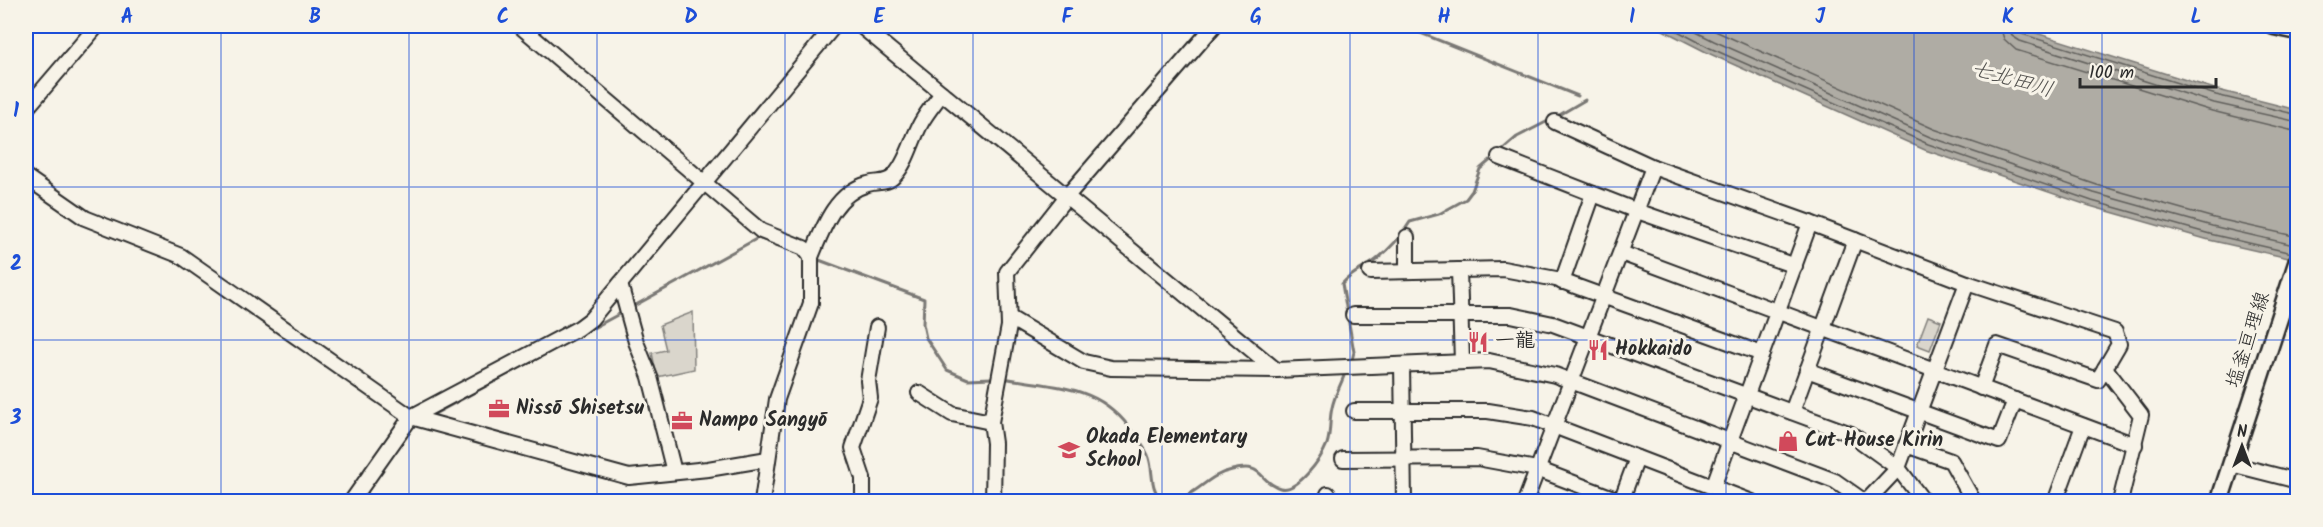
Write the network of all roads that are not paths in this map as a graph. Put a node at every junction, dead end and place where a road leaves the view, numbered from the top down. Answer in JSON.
{"nodes":[{"id":1,"x":94,"y":26,"type":"edge"},
{"id":2,"x":520,"y":26,"type":"edge"},
{"id":3,"x":834,"y":26,"type":"edge"},
{"id":4,"x":861,"y":26,"type":"edge"},
{"id":5,"x":1214,"y":26,"type":"edge"},
{"id":6,"x":2274,"y":26,"type":"edge"},
{"id":7,"x":2298,"y":31,"type":"edge"},
{"id":8,"x":942,"y":93,"type":"junction"},
{"id":9,"x":26,"y":109,"type":"edge"},
{"id":10,"x":1555,"y":122,"type":"dead end"},
{"id":11,"x":1499,"y":157,"type":"dead end"},
{"id":12,"x":1653,"y":167,"type":"junction"},
{"id":13,"x":26,"y":177,"type":"edge"},
{"id":14,"x":704,"y":182,"type":"junction"},
{"id":15,"x":1593,"y":194,"type":"junction"},
{"id":16,"x":1067,"y":196,"type":"junction"},
{"id":17,"x":1637,"y":211,"type":"junction"},
{"id":18,"x":1810,"y":223,"type":"junction"},
{"id":19,"x":1407,"y":237,"type":"dead end"},
{"id":20,"x":1855,"y":240,"type":"junction"},
{"id":21,"x":1621,"y":253,"type":"junction"},
{"id":22,"x":811,"y":257,"type":"junction"},
{"id":23,"x":2298,"y":260,"type":"edge"},
{"id":24,"x":1795,"y":266,"type":"junction"},
{"id":25,"x":1459,"y":270,"type":"junction"},
{"id":26,"x":1407,"y":271,"type":"junction"},
{"id":27,"x":1370,"y":272,"type":"dead end"},
{"id":28,"x":1562,"y":282,"type":"junction"},
{"id":29,"x":1967,"y":283,"type":"junction"},
{"id":30,"x":620,"y":284,"type":"junction"},
{"id":31,"x":1604,"y":297,"type":"junction"},
{"id":32,"x":1778,"y":312,"type":"junction"},
{"id":33,"x":1353,"y":315,"type":"dead end"},
{"id":34,"x":1461,"y":315,"type":"junction"},
{"id":35,"x":1010,"y":318,"type":"junction"},
{"id":36,"x":877,"y":327,"type":"dead end"},
{"id":37,"x":1823,"y":328,"type":"junction"},
{"id":38,"x":1589,"y":338,"type":"junction"},
{"id":39,"x":1762,"y":354,"type":"junction"},
{"id":40,"x":1462,"y":362,"type":"junction"},
{"id":41,"x":1402,"y":365,"type":"junction"},
{"id":42,"x":2105,"y":368,"type":"junction"},
{"id":43,"x":1276,"y":370,"type":"junction"},
{"id":44,"x":1807,"y":370,"type":"junction"},
{"id":45,"x":1934,"y":370,"type":"junction"},
{"id":46,"x":1572,"y":381,"type":"junction"},
{"id":47,"x":1981,"y":387,"type":"junction"},
{"id":48,"x":919,"y":393,"type":"dead end"},
{"id":49,"x":1747,"y":396,"type":"junction"},
{"id":50,"x":2015,"y":400,"type":"junction"},
{"id":51,"x":1354,"y":411,"type":"dead end"},
{"id":52,"x":1402,"y":411,"type":"junction"},
{"id":53,"x":1919,"y":411,"type":"junction"},
{"id":54,"x":1792,"y":412,"type":"junction"},
{"id":55,"x":411,"y":417,"type":"junction"},
{"id":56,"x":991,"y":422,"type":"junction"},
{"id":57,"x":1554,"y":426,"type":"junction"},
{"id":58,"x":2083,"y":426,"type":"junction"},
{"id":59,"x":1730,"y":441,"type":"junction"},
{"id":60,"x":1906,"y":445,"type":"junction"},
{"id":61,"x":2135,"y":445,"type":"junction"},
{"id":62,"x":1403,"y":458,"type":"junction"},
{"id":63,"x":1637,"y":458,"type":"junction"},
{"id":64,"x":768,"y":459,"type":"junction"},
{"id":65,"x":1343,"y":459,"type":"dead end"},
{"id":66,"x":2231,"y":464,"type":"junction"},
{"id":67,"x":1898,"y":468,"type":"junction"},
{"id":68,"x":1537,"y":469,"type":"junction"},
{"id":69,"x":674,"y":472,"type":"junction"},
{"id":70,"x":2298,"y":481,"type":"edge"},
{"id":71,"x":1585,"y":487,"type":"junction"},
{"id":72,"x":1713,"y":487,"type":"junction"},
{"id":73,"x":351,"y":501,"type":"edge"},
{"id":74,"x":762,"y":501,"type":"edge"},
{"id":75,"x":863,"y":501,"type":"edge"},
{"id":76,"x":993,"y":501,"type":"edge"},
{"id":77,"x":1404,"y":501,"type":"edge"},
{"id":78,"x":1525,"y":501,"type":"edge"},
{"id":79,"x":1580,"y":501,"type":"edge"},
{"id":80,"x":1752,"y":501,"type":"edge"},
{"id":81,"x":1866,"y":501,"type":"edge"},
{"id":82,"x":1924,"y":501,"type":"edge"},
{"id":83,"x":1974,"y":501,"type":"edge"},
{"id":84,"x":2055,"y":501,"type":"edge"},
{"id":85,"x":2120,"y":501,"type":"edge"},
{"id":86,"x":2219,"y":501,"type":"edge"}],
"edges":[{"from":1,"to":9,"type":"street"},
{"from":2,"to":14,"type":"street"},
{"from":3,"to":14,"type":"street"},
{"from":4,"to":8,"type":"street"},
{"from":5,"to":16,"type":"street"},
{"from":6,"to":7,"type":"main road"},
{"from":8,"to":16,"type":"street"},
{"from":8,"to":22,"type":"street"},
{"from":10,"to":12,"type":"street"},
{"from":11,"to":15,"type":"street"},
{"from":12,"to":17,"type":"street"},
{"from":12,"to":18,"type":"street"},
{"from":13,"to":55,"type":"street"},
{"from":14,"to":22,"type":"street"},
{"from":14,"to":30,"type":"street"},
{"from":15,"to":17,"type":"street"},
{"from":15,"to":28,"type":"street"},
{"from":16,"to":35,"type":"street"},
{"from":16,"to":43,"type":"street"},
{"from":17,"to":21,"type":"street"},
{"from":17,"to":24,"type":"street"},
{"from":18,"to":20,"type":"street"},
{"from":18,"to":24,"type":"street"},
{"from":19,"to":26,"type":"street"},
{"from":20,"to":29,"type":"street"},
{"from":20,"to":37,"type":"street"},
{"from":21,"to":31,"type":"street"},
{"from":21,"to":32,"type":"street"},
{"from":22,"to":64,"type":"street"},
{"from":23,"to":66,"type":"main road","name":"塩釜亘理線"},
{"from":24,"to":32,"type":"street"},
{"from":25,"to":26,"type":"street"},
{"from":25,"to":28,"type":"street"},
{"from":25,"to":34,"type":"street"},
{"from":26,"to":27,"type":"street"},
{"from":28,"to":31,"type":"street"},
{"from":29,"to":42,"type":"street"},
{"from":29,"to":45,"type":"street"},
{"from":30,"to":55,"type":"street"},
{"from":30,"to":69,"type":"street"},
{"from":31,"to":38,"type":"street"},
{"from":31,"to":39,"type":"street"},
{"from":32,"to":37,"type":"street"},
{"from":32,"to":39,"type":"street"},
{"from":33,"to":34,"type":"street"},
{"from":34,"to":38,"type":"street"},
{"from":34,"to":40,"type":"street"},
{"from":35,"to":43,"type":"street"},
{"from":35,"to":56,"type":"street"},
{"from":36,"to":75,"type":"street"},
{"from":37,"to":44,"type":"street"},
{"from":37,"to":45,"type":"street"},
{"from":38,"to":46,"type":"street"},
{"from":38,"to":49,"type":"street"},
{"from":39,"to":49,"type":"street"},
{"from":40,"to":41,"type":"street"},
{"from":40,"to":46,"type":"street"},
{"from":41,"to":43,"type":"street"},
{"from":41,"to":52,"type":"street"},
{"from":42,"to":47,"type":"street"},
{"from":42,"to":61,"type":"street"},
{"from":44,"to":53,"type":"street"},
{"from":44,"to":54,"type":"street"},
{"from":45,"to":47,"type":"street"},
{"from":45,"to":53,"type":"street"},
{"from":46,"to":57,"type":"street"},
{"from":46,"to":59,"type":"street"},
{"from":47,"to":50,"type":"street"},
{"from":48,"to":56,"type":"street"},
{"from":49,"to":54,"type":"street"},
{"from":49,"to":59,"type":"street"},
{"from":50,"to":53,"type":"street"},
{"from":50,"to":58,"type":"street"},
{"from":51,"to":52,"type":"street"},
{"from":52,"to":57,"type":"street"},
{"from":52,"to":62,"type":"street"},
{"from":53,"to":60,"type":"street"},
{"from":54,"to":67,"type":"street"},
{"from":55,"to":69,"type":"street"},
{"from":55,"to":73,"type":"street"},
{"from":56,"to":76,"type":"street"},
{"from":57,"to":63,"type":"street"},
{"from":57,"to":68,"type":"street"},
{"from":58,"to":61,"type":"street"},
{"from":58,"to":84,"type":"street"},
{"from":59,"to":72,"type":"street"},
{"from":59,"to":81,"type":"street"},
{"from":60,"to":67,"type":"street"},
{"from":60,"to":83,"type":"street"},
{"from":61,"to":85,"type":"street"},
{"from":62,"to":65,"type":"street"},
{"from":62,"to":68,"type":"street"},
{"from":62,"to":77,"type":"street"},
{"from":63,"to":71,"type":"street"},
{"from":63,"to":72,"type":"street"},
{"from":64,"to":69,"type":"street"},
{"from":64,"to":74,"type":"street"},
{"from":66,"to":70,"type":"street"},
{"from":66,"to":86,"type":"main road","name":"塩釜亘理線"},
{"from":67,"to":81,"type":"street"},
{"from":67,"to":82,"type":"street"},
{"from":68,"to":71,"type":"street"},
{"from":68,"to":78,"type":"street"},
{"from":71,"to":79,"type":"street"},
{"from":72,"to":80,"type":"street"}]}
